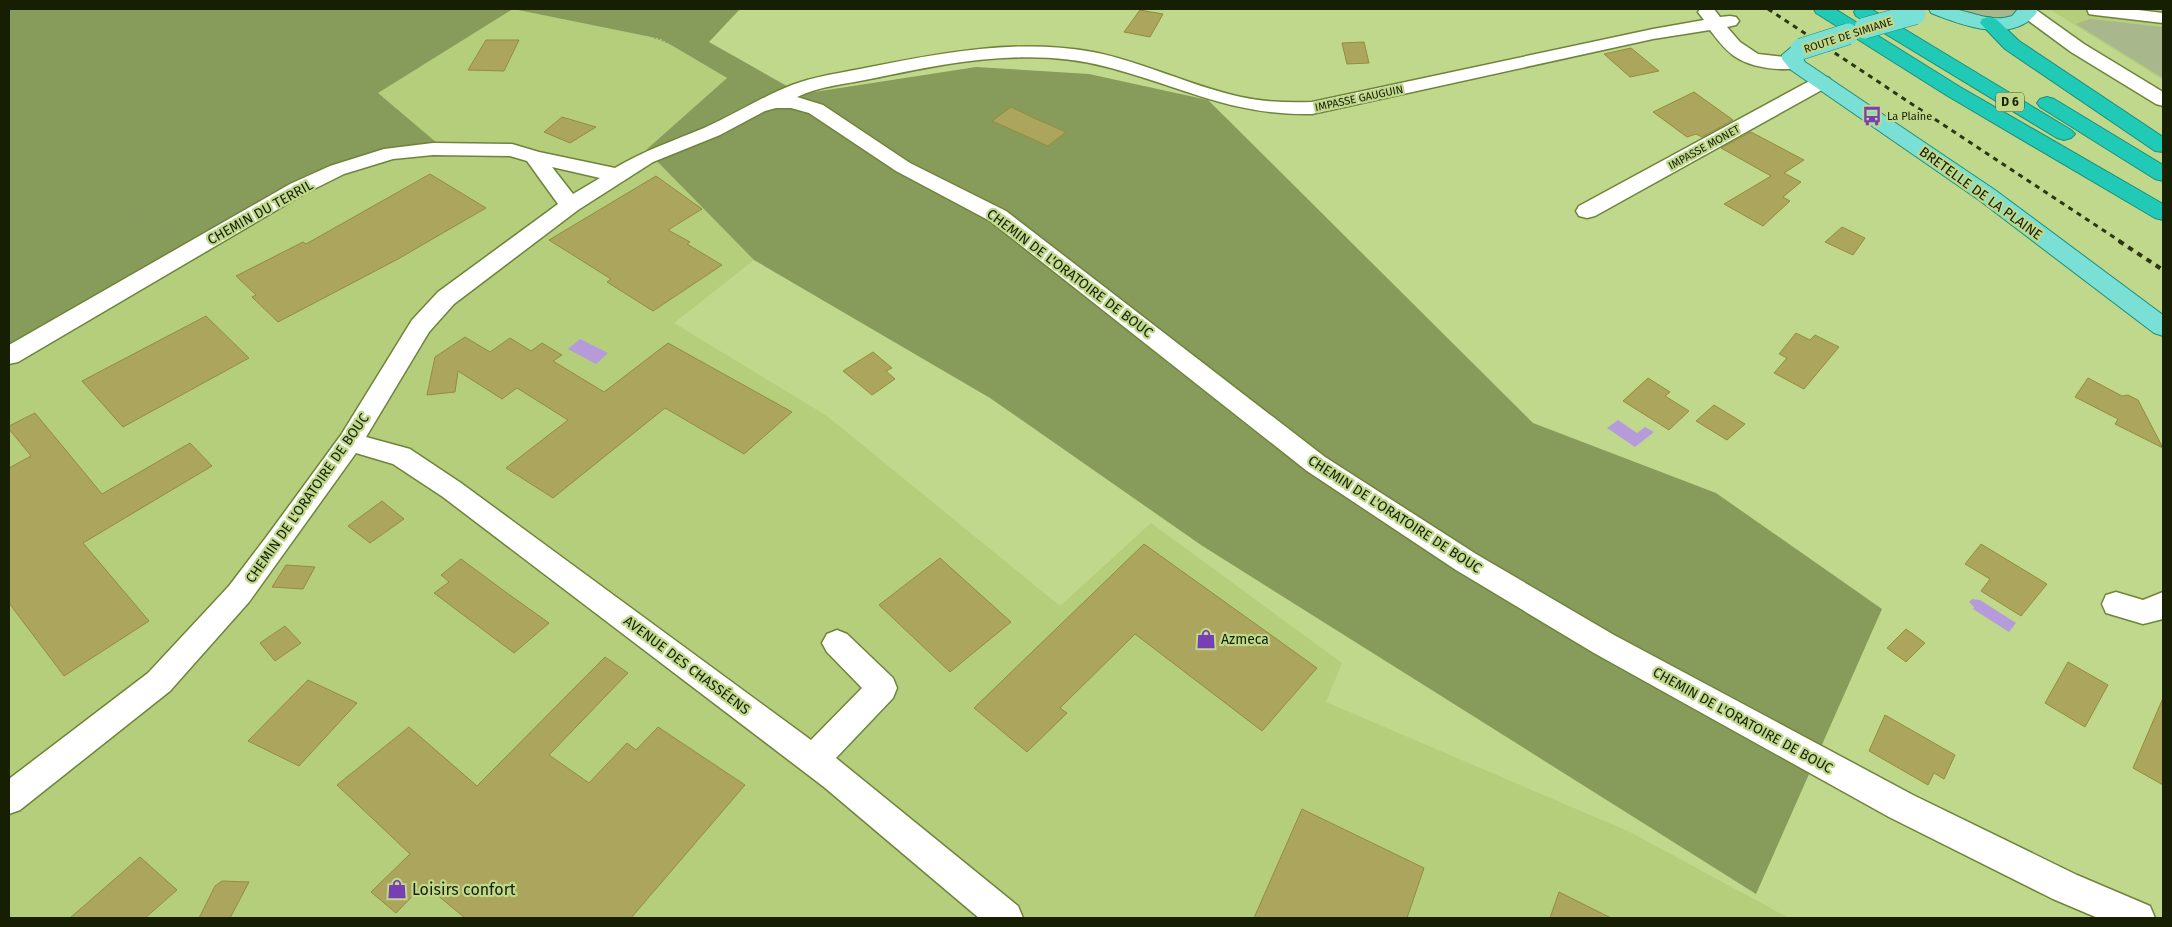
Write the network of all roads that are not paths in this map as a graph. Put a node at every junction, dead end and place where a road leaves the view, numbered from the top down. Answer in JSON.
{"nodes":[{"id":1,"x":1823,"y":9,"type":"edge"},
{"id":2,"x":1858,"y":9,"type":"edge"},
{"id":3,"x":1892,"y":9,"type":"edge"},
{"id":4,"x":1934,"y":9,"type":"edge"},
{"id":5,"x":1938,"y":9,"type":"edge"},
{"id":6,"x":2090,"y":9,"type":"edge"},
{"id":7,"x":2028,"y":10,"type":"edge"},
{"id":8,"x":2130,"y":12,"type":"edge"},
{"id":9,"x":1716,"y":16,"type":"edge"},
{"id":10,"x":2163,"y":18,"type":"edge"},
{"id":11,"x":1995,"y":23,"type":"junction"},
{"id":12,"x":1857,"y":31,"type":"junction"},
{"id":13,"x":1796,"y":56,"type":"junction"},
{"id":14,"x":2090,"y":57,"type":"junction"},
{"id":15,"x":1822,"y":82,"type":"junction"},
{"id":16,"x":2163,"y":100,"type":"edge"},
{"id":17,"x":766,"y":104,"type":"junction"},
{"id":18,"x":2163,"y":146,"type":"edge"},
{"id":19,"x":534,"y":157,"type":"junction"},
{"id":20,"x":2163,"y":174,"type":"edge"},
{"id":21,"x":617,"y":175,"type":"junction"},
{"id":22,"x":2163,"y":193,"type":"edge"},
{"id":23,"x":570,"y":205,"type":"junction"},
{"id":24,"x":1587,"y":211,"type":"dead end"},
{"id":25,"x":2163,"y":213,"type":"edge"},
{"id":26,"x":2163,"y":327,"type":"edge"},
{"id":27,"x":9,"y":356,"type":"edge"},
{"id":28,"x":350,"y":442,"type":"junction"},
{"id":29,"x":2116,"y":604,"type":"dead end"},
{"id":30,"x":2163,"y":604,"type":"edge"},
{"id":31,"x":837,"y":643,"type":"dead end"},
{"id":32,"x":813,"y":760,"type":"junction"},
{"id":33,"x":9,"y":799,"type":"edge"},
{"id":34,"x":1006,"y":918,"type":"edge"},
{"id":35,"x":2138,"y":918,"type":"edge"}],
"edges":[{"from":1,"to":12,"type":"highway"},
{"from":2,"to":22,"type":"highway","number":"D 6"},
{"from":3,"to":20,"type":"highway","number":"D 6"},
{"from":4,"to":12,"type":"main road","name":"ROUTE DE SIMIANE","bridge":true},
{"from":5,"to":11,"type":"main road"},
{"from":6,"to":8,"type":"street"},
{"from":7,"to":11,"type":"main road"},
{"from":7,"to":14,"type":"street"},
{"from":8,"to":10,"type":"street"},
{"from":9,"to":13,"type":"street","name":"ROUTE DE SIMIANE"},
{"from":9,"to":17,"type":"street","name":"IMPASSE GAUGUIN"},
{"from":11,"to":14,"type":"street"},
{"from":11,"to":18,"type":"highway"},
{"from":12,"to":13,"type":"main road","name":"ROUTE DE SIMIANE","bridge":true},
{"from":12,"to":25,"type":"highway"},
{"from":13,"to":15,"type":"main road","name":"BRETELLE DE LA PLAINE"},
{"from":14,"to":16,"type":"street"},
{"from":15,"to":24,"type":"street","name":"IMPASSE MONET"},
{"from":15,"to":26,"type":"main road","name":"BRETELLE DE LA PLAINE"},
{"from":17,"to":21,"type":"street","name":"CHEMIN DE L'ORATOIRE DE BOUC"},
{"from":17,"to":35,"type":"street","name":"CHEMIN DE L'ORATOIRE DE BOUC"},
{"from":19,"to":21,"type":"street","name":"CHEMIN DU TERRIL"},
{"from":19,"to":23,"type":"street"},
{"from":19,"to":27,"type":"street","name":"CHEMIN DU TERRIL"},
{"from":21,"to":23,"type":"street","name":"CHEMIN DE L'ORATOIRE DE BOUC"},
{"from":23,"to":28,"type":"street","name":"CHEMIN DE L'ORATOIRE DE BOUC"},
{"from":28,"to":32,"type":"street","name":"AVENUE DES CHASSÉENS"},
{"from":28,"to":33,"type":"street","name":"CHEMIN DE L'ORATOIRE DE BOUC"},
{"from":29,"to":30,"type":"street"},
{"from":31,"to":32,"type":"street"},
{"from":32,"to":34,"type":"street","name":"AVENUE DES CHASSÉENS"}]}
